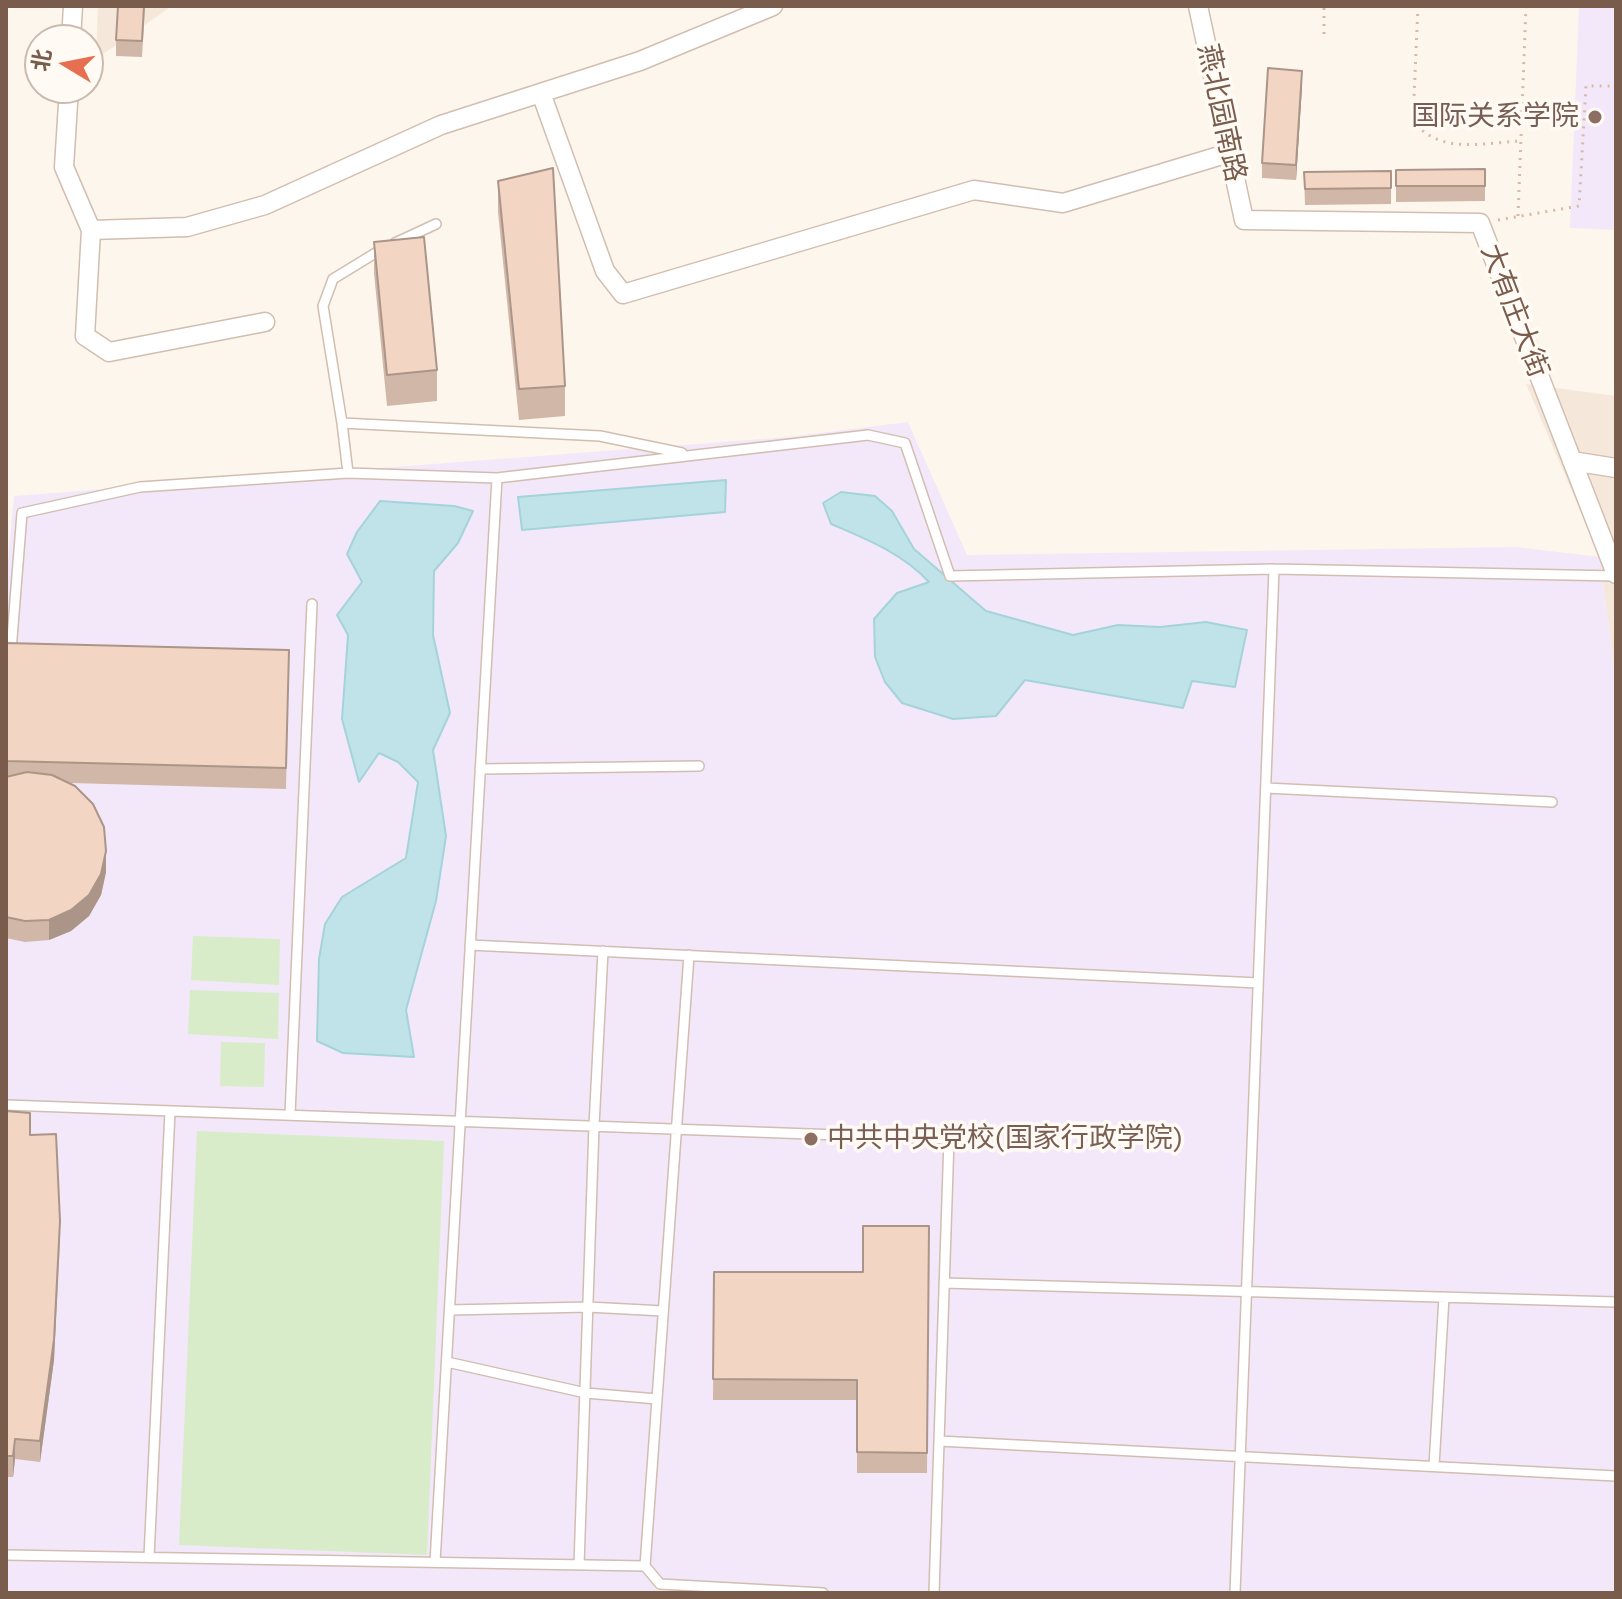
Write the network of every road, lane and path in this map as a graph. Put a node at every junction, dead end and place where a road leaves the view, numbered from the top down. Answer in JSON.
{"nodes":[{"id":1,"x":773,"y":6,"type":"edge"},
{"id":2,"x":1198,"y":6,"type":"edge"},
{"id":3,"x":1324,"y":6,"type":"edge"},
{"id":4,"x":1418,"y":6,"type":"edge"},
{"id":5,"x":1526,"y":6,"type":"edge"},
{"id":6,"x":1324,"y":34,"type":"dead end"},
{"id":7,"x":1616,"y":86,"type":"edge"},
{"id":8,"x":541,"y":93,"type":"junction"},
{"id":9,"x":68,"y":104,"type":"edge"},
{"id":10,"x":1521,"y":141,"type":"junction"},
{"id":11,"x":1229,"y":153,"type":"junction"},
{"id":12,"x":1518,"y":216,"type":"junction"},
{"id":13,"x":1244,"y":220,"type":"joint"},
{"id":14,"x":1480,"y":223,"type":"junction"},
{"id":15,"x":436,"y":224,"type":"dead end"},
{"id":16,"x":91,"y":230,"type":"junction"},
{"id":17,"x":265,"y":322,"type":"dead end"},
{"id":18,"x":342,"y":423,"type":"junction"},
{"id":19,"x":693,"y":455,"type":"junction"},
{"id":20,"x":1572,"y":461,"type":"junction"},
{"id":21,"x":1616,"y":468,"type":"edge"},
{"id":22,"x":348,"y":473,"type":"junction"},
{"id":23,"x":497,"y":478,"type":"junction"},
{"id":24,"x":1274,"y":569,"type":"junction"},
{"id":25,"x":1616,"y":575,"type":"edge"},
{"id":26,"x":312,"y":604,"type":"dead end"},
{"id":27,"x":6,"y":651,"type":"edge"},
{"id":28,"x":699,"y":766,"type":"dead end"},
{"id":29,"x":480,"y":769,"type":"junction"},
{"id":30,"x":1266,"y":788,"type":"junction"},
{"id":31,"x":1552,"y":802,"type":"dead end"},
{"id":32,"x":470,"y":945,"type":"junction"},
{"id":33,"x":603,"y":951,"type":"junction"},
{"id":34,"x":689,"y":955,"type":"junction"},
{"id":35,"x":1258,"y":983,"type":"junction"},
{"id":36,"x":6,"y":1105,"type":"edge"},
{"id":37,"x":170,"y":1111,"type":"junction"},
{"id":38,"x":290,"y":1115,"type":"junction"},
{"id":39,"x":460,"y":1121,"type":"junction"},
{"id":40,"x":594,"y":1126,"type":"junction"},
{"id":41,"x":676,"y":1129,"type":"junction"},
{"id":42,"x":944,"y":1283,"type":"junction"},
{"id":43,"x":1246,"y":1291,"type":"junction"},
{"id":44,"x":1444,"y":1297,"type":"junction"},
{"id":45,"x":1616,"y":1302,"type":"edge"},
{"id":46,"x":588,"y":1307,"type":"junction"},
{"id":47,"x":450,"y":1310,"type":"junction"},
{"id":48,"x":663,"y":1311,"type":"junction"},
{"id":49,"x":447,"y":1362,"type":"junction"},
{"id":50,"x":586,"y":1393,"type":"junction"},
{"id":51,"x":657,"y":1399,"type":"junction"},
{"id":52,"x":939,"y":1441,"type":"junction"},
{"id":53,"x":1240,"y":1457,"type":"junction"},
{"id":54,"x":1434,"y":1466,"type":"junction"},
{"id":55,"x":1616,"y":1476,"type":"edge"},
{"id":56,"x":6,"y":1555,"type":"edge"},
{"id":57,"x":149,"y":1557,"type":"junction"},
{"id":58,"x":435,"y":1562,"type":"junction"},
{"id":59,"x":579,"y":1565,"type":"junction"},
{"id":60,"x":645,"y":1566,"type":"junction"},
{"id":61,"x":660,"y":1588,"type":"edge"},
{"id":62,"x":823,"y":1593,"type":"edge"},
{"id":63,"x":934,"y":1593,"type":"edge"},
{"id":64,"x":1235,"y":1593,"type":"edge"}],
"edges":[{"from":1,"to":8,"type":"street"},
{"from":2,"to":11,"type":"street","name":"燕北园南路"},
{"from":3,"to":6,"type":"path"},
{"from":4,"to":10,"type":"path"},
{"from":5,"to":10,"type":"path"},
{"from":7,"to":12,"type":"path"},
{"from":8,"to":11,"type":"street"},
{"from":8,"to":16,"type":"street"},
{"from":9,"to":16,"type":"street"},
{"from":10,"to":12,"type":"path"},
{"from":11,"to":13,"type":"street","name":"燕北园南路"},
{"from":12,"to":14,"type":"path"},
{"from":13,"to":14,"type":"street","name":"大有庄大街"},
{"from":14,"to":20,"type":"street","name":"大有庄大街"},
{"from":15,"to":18,"type":"lane"},
{"from":16,"to":17,"type":"street"},
{"from":18,"to":19,"type":"lane"},
{"from":18,"to":22,"type":"lane"},
{"from":19,"to":23,"type":"lane"},
{"from":19,"to":24,"type":"lane"},
{"from":20,"to":21,"type":"street"},
{"from":20,"to":25,"type":"street","name":"大有庄大街"},
{"from":22,"to":23,"type":"lane"},
{"from":22,"to":27,"type":"lane"},
{"from":23,"to":29,"type":"lane"},
{"from":24,"to":25,"type":"lane"},
{"from":24,"to":30,"type":"lane"},
{"from":26,"to":38,"type":"lane"},
{"from":28,"to":29,"type":"lane"},
{"from":29,"to":32,"type":"lane"},
{"from":30,"to":31,"type":"lane"},
{"from":30,"to":35,"type":"lane"},
{"from":32,"to":33,"type":"lane"},
{"from":32,"to":39,"type":"lane"},
{"from":33,"to":34,"type":"lane"},
{"from":33,"to":40,"type":"lane"},
{"from":34,"to":35,"type":"lane"},
{"from":34,"to":41,"type":"lane"},
{"from":35,"to":43,"type":"lane"},
{"from":36,"to":37,"type":"lane"},
{"from":37,"to":38,"type":"lane"},
{"from":37,"to":57,"type":"lane"},
{"from":38,"to":39,"type":"lane"},
{"from":39,"to":40,"type":"lane"},
{"from":39,"to":47,"type":"lane"},
{"from":40,"to":41,"type":"lane"},
{"from":40,"to":46,"type":"lane"},
{"from":41,"to":42,"type":"lane"},
{"from":41,"to":48,"type":"lane"},
{"from":42,"to":43,"type":"lane"},
{"from":42,"to":52,"type":"lane"},
{"from":43,"to":44,"type":"lane"},
{"from":43,"to":53,"type":"lane"},
{"from":44,"to":45,"type":"lane"},
{"from":44,"to":54,"type":"lane"},
{"from":46,"to":47,"type":"lane"},
{"from":46,"to":48,"type":"lane"},
{"from":46,"to":50,"type":"lane"},
{"from":47,"to":49,"type":"lane"},
{"from":48,"to":51,"type":"lane"},
{"from":49,"to":50,"type":"lane"},
{"from":49,"to":58,"type":"lane"},
{"from":50,"to":51,"type":"lane"},
{"from":50,"to":59,"type":"lane"},
{"from":51,"to":60,"type":"lane"},
{"from":52,"to":53,"type":"lane"},
{"from":52,"to":63,"type":"lane"},
{"from":53,"to":54,"type":"lane"},
{"from":53,"to":64,"type":"lane"},
{"from":54,"to":55,"type":"lane"},
{"from":56,"to":57,"type":"lane"},
{"from":57,"to":58,"type":"lane"},
{"from":58,"to":59,"type":"lane"},
{"from":59,"to":60,"type":"lane"},
{"from":60,"to":61,"type":"lane"},
{"from":61,"to":62,"type":"lane"}]}
